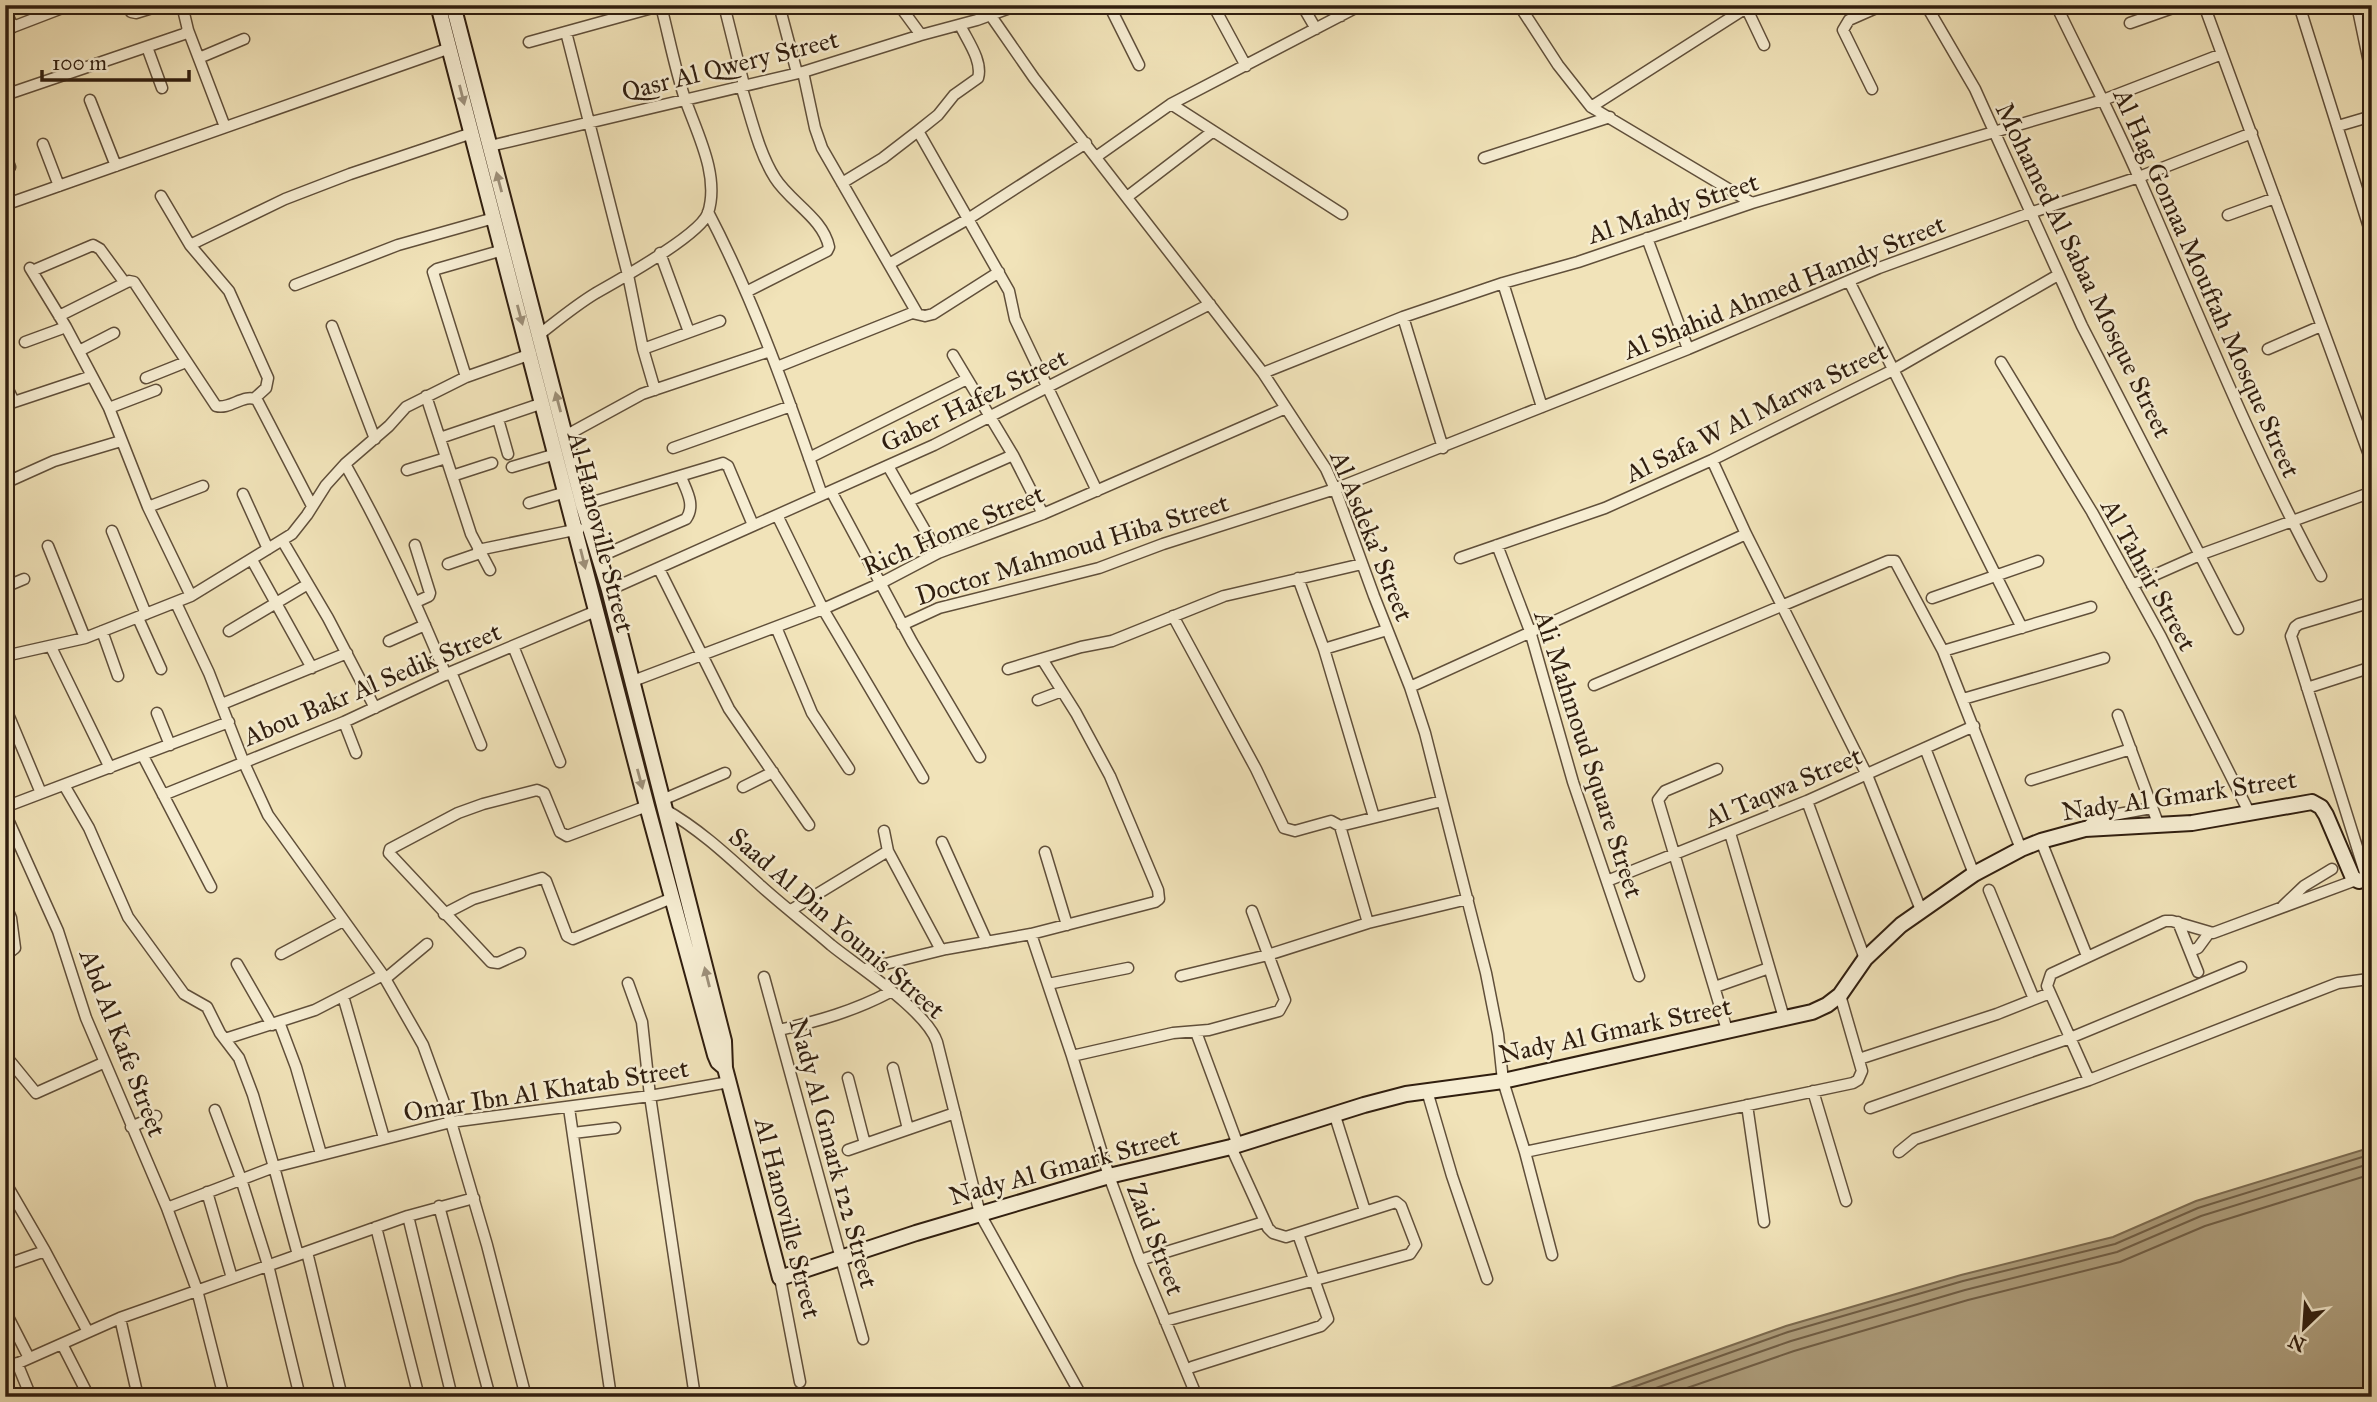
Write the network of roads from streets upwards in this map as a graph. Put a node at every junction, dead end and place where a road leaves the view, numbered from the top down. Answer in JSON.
{"nodes":[{"id":1,"x":70,"y":5,"type":"edge"},
{"id":2,"x":127,"y":5,"type":"edge"},
{"id":3,"x":162,"y":5,"type":"edge"},
{"id":4,"x":182,"y":5,"type":"edge"},
{"id":5,"x":438,"y":5,"type":"edge"},
{"id":6,"x":453,"y":5,"type":"edge"},
{"id":7,"x":724,"y":5,"type":"edge"},
{"id":8,"x":779,"y":5,"type":"edge"},
{"id":9,"x":899,"y":5,"type":"edge"},
{"id":10,"x":1018,"y":5,"type":"edge"},
{"id":11,"x":1109,"y":5,"type":"edge"},
{"id":12,"x":1213,"y":5,"type":"edge"},
{"id":13,"x":1302,"y":5,"type":"edge"},
{"id":14,"x":1334,"y":5,"type":"edge"},
{"id":15,"x":1362,"y":5,"type":"edge"},
{"id":16,"x":1519,"y":5,"type":"edge"},
{"id":17,"x":1882,"y":5,"type":"edge"},
{"id":18,"x":1926,"y":5,"type":"edge"},
{"id":19,"x":2056,"y":5,"type":"edge"},
{"id":20,"x":2181,"y":5,"type":"edge"},
{"id":21,"x":2204,"y":5,"type":"edge"},
{"id":22,"x":2299,"y":5,"type":"edge"},
{"id":23,"x":2357,"y":5,"type":"edge"},
{"id":24,"x":662,"y":6,"type":"edge"},
{"id":25,"x":1745,"y":7,"type":"edge"},
{"id":26,"x":50,"y":9,"type":"edge"},
{"id":27,"x":5,"y":10,"type":"edge"},
{"id":28,"x":991,"y":16,"type":"junction"},
{"id":29,"x":1340,"y":16,"type":"junction"},
{"id":30,"x":2130,"y":23,"type":"dead end"},
{"id":31,"x":960,"y":25,"type":"junction"},
{"id":32,"x":9,"y":28,"type":"edge"},
{"id":33,"x":1316,"y":29,"type":"junction"},
{"id":34,"x":188,"y":30,"type":"junction"},
{"id":35,"x":566,"y":32,"type":"junction"},
{"id":36,"x":921,"y":35,"type":"junction"},
{"id":37,"x":244,"y":38,"type":"dead end"},
{"id":38,"x":529,"y":43,"type":"dead end"},
{"id":39,"x":1764,"y":45,"type":"dead end"},
{"id":40,"x":147,"y":47,"type":"junction"},
{"id":41,"x":450,"y":48,"type":"junction"},
{"id":42,"x":2222,"y":54,"type":"junction"},
{"id":43,"x":199,"y":58,"type":"junction"},
{"id":44,"x":1139,"y":65,"type":"dead end"},
{"id":45,"x":1246,"y":66,"type":"junction"},
{"id":46,"x":800,"y":72,"type":"junction"},
{"id":47,"x":2372,"y":77,"type":"edge"},
{"id":48,"x":742,"y":85,"type":"junction"},
{"id":49,"x":162,"y":89,"type":"dead end"},
{"id":50,"x":1872,"y":89,"type":"dead end"},
{"id":51,"x":5,"y":94,"type":"edge"},
{"id":52,"x":685,"y":98,"type":"junction"},
{"id":53,"x":90,"y":100,"type":"dead end"},
{"id":54,"x":2103,"y":100,"type":"junction"},
{"id":55,"x":1171,"y":104,"type":"junction"},
{"id":56,"x":1591,"y":107,"type":"junction"},
{"id":57,"x":2372,"y":116,"type":"edge"},
{"id":58,"x":1610,"y":117,"type":"junction"},
{"id":59,"x":589,"y":121,"type":"junction"},
{"id":60,"x":2338,"y":126,"type":"junction"},
{"id":61,"x":225,"y":127,"type":"junction"},
{"id":62,"x":919,"y":131,"type":"junction"},
{"id":63,"x":1212,"y":132,"type":"junction"},
{"id":64,"x":1992,"y":132,"type":"junction"},
{"id":65,"x":472,"y":133,"type":"junction"},
{"id":66,"x":2252,"y":133,"type":"junction"},
{"id":67,"x":1086,"y":143,"type":"junction"},
{"id":68,"x":43,"y":144,"type":"dead end"},
{"id":69,"x":490,"y":146,"type":"junction"},
{"id":70,"x":5,"y":154,"type":"edge"},
{"id":71,"x":1097,"y":157,"type":"junction"},
{"id":72,"x":1485,"y":158,"type":"dead end"},
{"id":73,"x":116,"y":166,"type":"junction"},
{"id":74,"x":10,"y":167,"type":"dead end"},
{"id":75,"x":2139,"y":177,"type":"junction"},
{"id":76,"x":842,"y":183,"type":"junction"},
{"id":77,"x":59,"y":186,"type":"junction"},
{"id":78,"x":161,"y":196,"type":"dead end"},
{"id":79,"x":1127,"y":197,"type":"junction"},
{"id":80,"x":2275,"y":198,"type":"junction"},
{"id":81,"x":13,"y":202,"type":"dead end"},
{"id":82,"x":1752,"y":203,"type":"junction"},
{"id":83,"x":708,"y":212,"type":"junction"},
{"id":84,"x":1342,"y":214,"type":"dead end"},
{"id":85,"x":2030,"y":214,"type":"junction"},
{"id":86,"x":2228,"y":215,"type":"dead end"},
{"id":87,"x":494,"y":218,"type":"junction"},
{"id":88,"x":968,"y":219,"type":"junction"},
{"id":89,"x":2372,"y":237,"type":"edge"},
{"id":90,"x":1647,"y":238,"type":"junction"},
{"id":91,"x":190,"y":245,"type":"junction"},
{"id":92,"x":503,"y":250,"type":"junction"},
{"id":93,"x":660,"y":253,"type":"junction"},
{"id":94,"x":889,"y":264,"type":"junction"},
{"id":95,"x":999,"y":272,"type":"junction"},
{"id":96,"x":628,"y":275,"type":"junction"},
{"id":97,"x":2058,"y":275,"type":"junction"},
{"id":98,"x":1849,"y":281,"type":"junction"},
{"id":99,"x":125,"y":283,"type":"junction"},
{"id":100,"x":1503,"y":283,"type":"junction"},
{"id":101,"x":295,"y":285,"type":"dead end"},
{"id":102,"x":746,"y":292,"type":"junction"},
{"id":103,"x":1210,"y":304,"type":"junction"},
{"id":104,"x":917,"y":313,"type":"junction"},
{"id":105,"x":59,"y":316,"type":"junction"},
{"id":106,"x":1403,"y":317,"type":"junction"},
{"id":107,"x":720,"y":321,"type":"dead end"},
{"id":108,"x":332,"y":326,"type":"dead end"},
{"id":109,"x":2321,"y":326,"type":"junction"},
{"id":110,"x":66,"y":327,"type":"junction"},
{"id":111,"x":689,"y":332,"type":"junction"},
{"id":112,"x":114,"y":333,"type":"dead end"},
{"id":113,"x":540,"y":334,"type":"junction"},
{"id":114,"x":25,"y":342,"type":"dead end"},
{"id":115,"x":643,"y":349,"type":"junction"},
{"id":116,"x":1688,"y":349,"type":"junction"},
{"id":117,"x":2268,"y":349,"type":"dead end"},
{"id":118,"x":79,"y":351,"type":"junction"},
{"id":119,"x":770,"y":351,"type":"junction"},
{"id":120,"x":531,"y":354,"type":"junction"},
{"id":121,"x":953,"y":355,"type":"dead end"},
{"id":122,"x":186,"y":362,"type":"junction"},
{"id":123,"x":2001,"y":362,"type":"dead end"},
{"id":124,"x":777,"y":367,"type":"junction"},
{"id":125,"x":1893,"y":370,"type":"junction"},
{"id":126,"x":1263,"y":373,"type":"junction"},
{"id":127,"x":92,"y":376,"type":"junction"},
{"id":128,"x":466,"y":377,"type":"junction"},
{"id":129,"x":146,"y":378,"type":"dead end"},
{"id":130,"x":967,"y":379,"type":"junction"},
{"id":131,"x":5,"y":383,"type":"edge"},
{"id":132,"x":1049,"y":387,"type":"junction"},
{"id":133,"x":156,"y":390,"type":"dead end"},
{"id":134,"x":655,"y":390,"type":"junction"},
{"id":135,"x":426,"y":396,"type":"junction"},
{"id":136,"x":255,"y":398,"type":"junction"},
{"id":137,"x":10,"y":403,"type":"edge"},
{"id":138,"x":543,"y":403,"type":"junction"},
{"id":139,"x":791,"y":406,"type":"junction"},
{"id":140,"x":1542,"y":407,"type":"junction"},
{"id":141,"x":109,"y":408,"type":"junction"},
{"id":142,"x":1286,"y":408,"type":"junction"},
{"id":143,"x":990,"y":416,"type":"junction"},
{"id":144,"x":498,"y":419,"type":"junction"},
{"id":145,"x":566,"y":436,"type":"junction"},
{"id":146,"x":440,"y":438,"type":"junction"},
{"id":147,"x":375,"y":439,"type":"junction"},
{"id":148,"x":121,"y":441,"type":"junction"},
{"id":149,"x":673,"y":448,"type":"dead end"},
{"id":150,"x":1443,"y":448,"type":"junction"},
{"id":151,"x":508,"y":454,"type":"dead end"},
{"id":152,"x":556,"y":454,"type":"junction"},
{"id":153,"x":1013,"y":455,"type":"junction"},
{"id":154,"x":446,"y":458,"type":"junction"},
{"id":155,"x":809,"y":458,"type":"junction"},
{"id":156,"x":1712,"y":460,"type":"junction"},
{"id":157,"x":492,"y":463,"type":"dead end"},
{"id":158,"x":2372,"y":463,"type":"edge"},
{"id":159,"x":345,"y":464,"type":"junction"},
{"id":160,"x":888,"y":466,"type":"junction"},
{"id":161,"x":512,"y":467,"type":"dead end"},
{"id":162,"x":407,"y":470,"type":"dead end"},
{"id":163,"x":452,"y":476,"type":"junction"},
{"id":164,"x":681,"y":477,"type":"junction"},
{"id":165,"x":5,"y":483,"type":"edge"},
{"id":166,"x":203,"y":485,"type":"dead end"},
{"id":167,"x":1335,"y":489,"type":"junction"},
{"id":168,"x":1097,"y":491,"type":"junction"},
{"id":169,"x":566,"y":492,"type":"junction"},
{"id":170,"x":2372,"y":492,"type":"edge"},
{"id":171,"x":826,"y":493,"type":"junction"},
{"id":172,"x":243,"y":494,"type":"dead end"},
{"id":173,"x":909,"y":501,"type":"junction"},
{"id":174,"x":529,"y":503,"type":"dead end"},
{"id":175,"x":583,"y":505,"type":"junction"},
{"id":176,"x":312,"y":506,"type":"junction"},
{"id":177,"x":148,"y":507,"type":"junction"},
{"id":178,"x":1043,"y":514,"type":"junction"},
{"id":179,"x":777,"y":515,"type":"junction"},
{"id":180,"x":2291,"y":522,"type":"junction"},
{"id":181,"x":753,"y":525,"type":"junction"},
{"id":182,"x":583,"y":528,"type":"junction"},
{"id":183,"x":112,"y":531,"type":"dead end"},
{"id":184,"x":1746,"y":534,"type":"junction"},
{"id":185,"x":282,"y":540,"type":"junction"},
{"id":186,"x":415,"y":545,"type":"dead end"},
{"id":187,"x":1497,"y":545,"type":"junction"},
{"id":188,"x":48,"y":546,"type":"dead end"},
{"id":189,"x":268,"y":549,"type":"junction"},
{"id":190,"x":479,"y":552,"type":"junction"},
{"id":191,"x":938,"y":553,"type":"junction"},
{"id":192,"x":2202,"y":554,"type":"junction"},
{"id":193,"x":599,"y":557,"type":"junction"},
{"id":194,"x":1460,"y":558,"type":"dead end"},
{"id":195,"x":252,"y":560,"type":"junction"},
{"id":196,"x":2038,"y":561,"type":"dead end"},
{"id":197,"x":448,"y":564,"type":"dead end"},
{"id":198,"x":1362,"y":564,"type":"junction"},
{"id":199,"x":659,"y":569,"type":"junction"},
{"id":200,"x":490,"y":570,"type":"dead end"},
{"id":201,"x":1995,"y":576,"type":"junction"},
{"id":202,"x":2321,"y":576,"type":"dead end"},
{"id":203,"x":1298,"y":578,"type":"junction"},
{"id":204,"x":24,"y":579,"type":"dead end"},
{"id":205,"x":308,"y":583,"type":"junction"},
{"id":206,"x":879,"y":584,"type":"junction"},
{"id":207,"x":2132,"y":585,"type":"junction"},
{"id":208,"x":5,"y":587,"type":"edge"},
{"id":209,"x":609,"y":590,"type":"junction"},
{"id":210,"x":191,"y":596,"type":"junction"},
{"id":211,"x":1932,"y":598,"type":"dead end"},
{"id":212,"x":416,"y":601,"type":"junction"},
{"id":213,"x":2372,"y":602,"type":"edge"},
{"id":214,"x":176,"y":603,"type":"junction"},
{"id":215,"x":277,"y":603,"type":"junction"},
{"id":216,"x":1783,"y":604,"type":"junction"},
{"id":217,"x":2091,"y":607,"type":"dead end"},
{"id":218,"x":823,"y":609,"type":"junction"},
{"id":219,"x":596,"y":611,"type":"junction"},
{"id":220,"x":142,"y":616,"type":"junction"},
{"id":221,"x":1173,"y":616,"type":"junction"},
{"id":222,"x":425,"y":625,"type":"junction"},
{"id":223,"x":902,"y":625,"type":"junction"},
{"id":224,"x":776,"y":627,"type":"junction"},
{"id":225,"x":2022,"y":628,"type":"junction"},
{"id":226,"x":1387,"y":629,"type":"junction"},
{"id":227,"x":2238,"y":629,"type":"dead end"},
{"id":228,"x":103,"y":631,"type":"junction"},
{"id":229,"x":229,"y":631,"type":"dead end"},
{"id":230,"x":1530,"y":631,"type":"junction"},
{"id":231,"x":85,"y":638,"type":"junction"},
{"id":232,"x":389,"y":641,"type":"dead end"},
{"id":233,"x":513,"y":646,"type":"junction"},
{"id":234,"x":51,"y":647,"type":"junction"},
{"id":235,"x":1324,"y":649,"type":"junction"},
{"id":236,"x":1943,"y":651,"type":"junction"},
{"id":237,"x":347,"y":653,"type":"junction"},
{"id":238,"x":701,"y":654,"type":"junction"},
{"id":239,"x":5,"y":656,"type":"edge"},
{"id":240,"x":2104,"y":657,"type":"dead end"},
{"id":241,"x":1042,"y":659,"type":"junction"},
{"id":242,"x":312,"y":668,"type":"junction"},
{"id":243,"x":2370,"y":668,"type":"edge"},
{"id":244,"x":161,"y":669,"type":"dead end"},
{"id":245,"x":1008,"y":669,"type":"dead end"},
{"id":246,"x":448,"y":674,"type":"junction"},
{"id":247,"x":118,"y":676,"type":"dead end"},
{"id":248,"x":633,"y":681,"type":"junction"},
{"id":249,"x":2372,"y":683,"type":"edge"},
{"id":250,"x":1594,"y":685,"type":"dead end"},
{"id":251,"x":1410,"y":687,"type":"junction"},
{"id":252,"x":2307,"y":688,"type":"junction"},
{"id":253,"x":1062,"y":691,"type":"junction"},
{"id":254,"x":1963,"y":699,"type":"junction"},
{"id":255,"x":1038,"y":700,"type":"dead end"},
{"id":256,"x":222,"y":704,"type":"junction"},
{"id":257,"x":5,"y":706,"type":"edge"},
{"id":258,"x":375,"y":708,"type":"junction"},
{"id":259,"x":157,"y":713,"type":"dead end"},
{"id":260,"x":2118,"y":715,"type":"dead end"},
{"id":261,"x":229,"y":722,"type":"junction"},
{"id":262,"x":344,"y":722,"type":"junction"},
{"id":263,"x":1974,"y":726,"type":"junction"},
{"id":264,"x":170,"y":745,"type":"junction"},
{"id":265,"x":481,"y":745,"type":"dead end"},
{"id":266,"x":1925,"y":748,"type":"junction"},
{"id":267,"x":2130,"y":749,"type":"junction"},
{"id":268,"x":356,"y":753,"type":"dead end"},
{"id":269,"x":143,"y":756,"type":"junction"},
{"id":270,"x":980,"y":757,"type":"dead end"},
{"id":271,"x":560,"y":762,"type":"dead end"},
{"id":272,"x":244,"y":763,"type":"junction"},
{"id":273,"x":110,"y":768,"type":"junction"},
{"id":274,"x":849,"y":769,"type":"dead end"},
{"id":275,"x":1717,"y":769,"type":"dead end"},
{"id":276,"x":773,"y":772,"type":"junction"},
{"id":277,"x":725,"y":773,"type":"dead end"},
{"id":278,"x":1867,"y":775,"type":"junction"},
{"id":279,"x":923,"y":778,"type":"dead end"},
{"id":280,"x":2031,"y":780,"type":"dead end"},
{"id":281,"x":64,"y":785,"type":"junction"},
{"id":282,"x":743,"y":787,"type":"dead end"},
{"id":283,"x":40,"y":793,"type":"junction"},
{"id":284,"x":163,"y":795,"type":"junction"},
{"id":285,"x":1442,"y":801,"type":"junction"},
{"id":286,"x":1807,"y":801,"type":"junction"},
{"id":287,"x":663,"y":804,"type":"junction"},
{"id":288,"x":647,"y":806,"type":"junction"},
{"id":289,"x":5,"y":807,"type":"edge"},
{"id":290,"x":2151,"y":808,"type":"junction"},
{"id":291,"x":5,"y":813,"type":"edge"},
{"id":292,"x":2250,"y":814,"type":"junction"},
{"id":293,"x":1374,"y":817,"type":"junction"},
{"id":294,"x":808,"y":825,"type":"dead end"},
{"id":295,"x":1340,"y":826,"type":"junction"},
{"id":296,"x":2159,"y":826,"type":"junction"},
{"id":297,"x":2085,"y":829,"type":"junction"},
{"id":298,"x":884,"y":831,"type":"dead end"},
{"id":299,"x":1730,"y":833,"type":"junction"},
{"id":300,"x":2041,"y":841,"type":"junction"},
{"id":301,"x":942,"y":842,"type":"dead end"},
{"id":302,"x":2021,"y":849,"type":"junction"},
{"id":303,"x":888,"y":851,"type":"junction"},
{"id":304,"x":1045,"y":852,"type":"dead end"},
{"id":305,"x":1675,"y":855,"type":"junction"},
{"id":306,"x":2332,"y":869,"type":"dead end"},
{"id":307,"x":1974,"y":874,"type":"junction"},
{"id":308,"x":2365,"y":879,"type":"edge"},
{"id":309,"x":1606,"y":881,"type":"junction"},
{"id":310,"x":211,"y":887,"type":"dead end"},
{"id":311,"x":1989,"y":890,"type":"dead end"},
{"id":312,"x":672,"y":898,"type":"junction"},
{"id":313,"x":1468,"y":899,"type":"junction"},
{"id":314,"x":5,"y":904,"type":"edge"},
{"id":315,"x":2280,"y":909,"type":"junction"},
{"id":316,"x":791,"y":910,"type":"junction"},
{"id":317,"x":1252,"y":911,"type":"dead end"},
{"id":318,"x":1921,"y":911,"type":"junction"},
{"id":319,"x":444,"y":914,"type":"junction"},
{"id":320,"x":343,"y":921,"type":"junction"},
{"id":321,"x":2179,"y":922,"type":"junction"},
{"id":322,"x":1368,"y":923,"type":"junction"},
{"id":323,"x":1067,"y":925,"type":"junction"},
{"id":324,"x":2209,"y":933,"type":"junction"},
{"id":325,"x":1031,"y":934,"type":"junction"},
{"id":326,"x":987,"y":942,"type":"junction"},
{"id":327,"x":427,"y":944,"type":"dead end"},
{"id":328,"x":941,"y":950,"type":"junction"},
{"id":329,"x":2190,"y":951,"type":"junction"},
{"id":330,"x":520,"y":953,"type":"dead end"},
{"id":331,"x":281,"y":954,"type":"dead end"},
{"id":332,"x":1268,"y":955,"type":"junction"},
{"id":333,"x":5,"y":956,"type":"edge"},
{"id":334,"x":2087,"y":956,"type":"junction"},
{"id":335,"x":1865,"y":959,"type":"junction"},
{"id":336,"x":237,"y":964,"type":"dead end"},
{"id":337,"x":2241,"y":967,"type":"dead end"},
{"id":338,"x":1128,"y":968,"type":"dead end"},
{"id":339,"x":1769,"y":968,"type":"junction"},
{"id":340,"x":865,"y":969,"type":"junction"},
{"id":341,"x":2198,"y":972,"type":"dead end"},
{"id":342,"x":1181,"y":976,"type":"dead end"},
{"id":343,"x":1639,"y":976,"type":"dead end"},
{"id":344,"x":384,"y":977,"type":"junction"},
{"id":345,"x":764,"y":977,"type":"dead end"},
{"id":346,"x":2369,"y":979,"type":"dead end"},
{"id":347,"x":628,"y":983,"type":"dead end"},
{"id":348,"x":1048,"y":984,"type":"junction"},
{"id":349,"x":1715,"y":986,"type":"junction"},
{"id":350,"x":890,"y":992,"type":"junction"},
{"id":351,"x":2050,"y":993,"type":"junction"},
{"id":352,"x":1840,"y":995,"type":"junction"},
{"id":353,"x":343,"y":996,"type":"junction"},
{"id":354,"x":2034,"y":999,"type":"junction"},
{"id":355,"x":1784,"y":1018,"type":"junction"},
{"id":356,"x":276,"y":1024,"type":"junction"},
{"id":357,"x":779,"y":1030,"type":"junction"},
{"id":358,"x":1727,"y":1030,"type":"junction"},
{"id":359,"x":1196,"y":1032,"type":"junction"},
{"id":360,"x":2070,"y":1038,"type":"junction"},
{"id":361,"x":225,"y":1039,"type":"junction"},
{"id":362,"x":5,"y":1055,"type":"edge"},
{"id":363,"x":1072,"y":1056,"type":"junction"},
{"id":364,"x":1859,"y":1059,"type":"junction"},
{"id":365,"x":103,"y":1063,"type":"junction"},
{"id":366,"x":893,"y":1068,"type":"dead end"},
{"id":367,"x":727,"y":1075,"type":"junction"},
{"id":368,"x":848,"y":1078,"type":"dead end"},
{"id":369,"x":2089,"y":1080,"type":"junction"},
{"id":370,"x":1503,"y":1081,"type":"junction"},
{"id":371,"x":1427,"y":1091,"type":"junction"},
{"id":372,"x":1813,"y":1091,"type":"junction"},
{"id":373,"x":650,"y":1096,"type":"junction"},
{"id":374,"x":1748,"y":1105,"type":"junction"},
{"id":375,"x":569,"y":1108,"type":"junction"},
{"id":376,"x":1870,"y":1108,"type":"dead end"},
{"id":377,"x":215,"y":1110,"type":"dead end"},
{"id":378,"x":955,"y":1113,"type":"junction"},
{"id":379,"x":156,"y":1116,"type":"dead end"},
{"id":380,"x":1335,"y":1116,"type":"junction"},
{"id":381,"x":451,"y":1122,"type":"junction"},
{"id":382,"x":131,"y":1127,"type":"junction"},
{"id":383,"x":615,"y":1128,"type":"dead end"},
{"id":384,"x":908,"y":1129,"type":"junction"},
{"id":385,"x":573,"y":1133,"type":"junction"},
{"id":386,"x":384,"y":1138,"type":"junction"},
{"id":387,"x":865,"y":1144,"type":"junction"},
{"id":388,"x":1235,"y":1146,"type":"junction"},
{"id":389,"x":848,"y":1150,"type":"dead end"},
{"id":390,"x":1525,"y":1152,"type":"junction"},
{"id":391,"x":1899,"y":1152,"type":"dead end"},
{"id":392,"x":321,"y":1154,"type":"junction"},
{"id":393,"x":274,"y":1167,"type":"junction"},
{"id":394,"x":1109,"y":1176,"type":"junction"},
{"id":395,"x":242,"y":1179,"type":"junction"},
{"id":396,"x":5,"y":1182,"type":"edge"},
{"id":397,"x":207,"y":1192,"type":"junction"},
{"id":398,"x":474,"y":1198,"type":"junction"},
{"id":399,"x":1846,"y":1201,"type":"dead end"},
{"id":400,"x":439,"y":1206,"type":"junction"},
{"id":401,"x":167,"y":1208,"type":"junction"},
{"id":402,"x":1365,"y":1211,"type":"junction"},
{"id":403,"x":980,"y":1214,"type":"junction"},
{"id":404,"x":408,"y":1216,"type":"junction"},
{"id":405,"x":1264,"y":1222,"type":"junction"},
{"id":406,"x":1765,"y":1222,"type":"dead end"},
{"id":407,"x":376,"y":1227,"type":"junction"},
{"id":408,"x":1298,"y":1234,"type":"junction"},
{"id":409,"x":45,"y":1251,"type":"junction"},
{"id":410,"x":303,"y":1253,"type":"junction"},
{"id":411,"x":1552,"y":1255,"type":"dead end"},
{"id":412,"x":841,"y":1257,"type":"junction"},
{"id":413,"x":1140,"y":1260,"type":"junction"},
{"id":414,"x":5,"y":1265,"type":"edge"},
{"id":415,"x":268,"y":1265,"type":"junction"},
{"id":416,"x":232,"y":1278,"type":"junction"},
{"id":417,"x":780,"y":1278,"type":"junction"},
{"id":418,"x":1314,"y":1279,"type":"junction"},
{"id":419,"x":1487,"y":1279,"type":"dead end"},
{"id":420,"x":197,"y":1290,"type":"junction"},
{"id":421,"x":5,"y":1311,"type":"edge"},
{"id":422,"x":120,"y":1318,"type":"junction"},
{"id":423,"x":1165,"y":1321,"type":"junction"},
{"id":424,"x":88,"y":1332,"type":"junction"},
{"id":425,"x":863,"y":1339,"type":"dead end"},
{"id":426,"x":62,"y":1343,"type":"junction"},
{"id":427,"x":29,"y":1358,"type":"junction"},
{"id":428,"x":17,"y":1363,"type":"junction"},
{"id":429,"x":1192,"y":1367,"type":"dead end"},
{"id":430,"x":5,"y":1368,"type":"edge"},
{"id":431,"x":800,"y":1381,"type":"dead end"},
{"id":432,"x":32,"y":1397,"type":"edge"},
{"id":433,"x":89,"y":1397,"type":"edge"},
{"id":434,"x":138,"y":1397,"type":"edge"},
{"id":435,"x":224,"y":1397,"type":"edge"},
{"id":436,"x":300,"y":1397,"type":"edge"},
{"id":437,"x":342,"y":1397,"type":"edge"},
{"id":438,"x":419,"y":1397,"type":"edge"},
{"id":439,"x":453,"y":1397,"type":"edge"},
{"id":440,"x":489,"y":1397,"type":"edge"},
{"id":441,"x":526,"y":1397,"type":"edge"},
{"id":442,"x":611,"y":1397,"type":"edge"},
{"id":443,"x":695,"y":1397,"type":"edge"},
{"id":444,"x":1082,"y":1397,"type":"edge"},
{"id":445,"x":1197,"y":1397,"type":"edge"}],
"edges":[{"from":1,"to":26,"type":"street"},
{"from":2,"to":3,"type":"street"},
{"from":4,"to":34,"type":"street"},
{"from":5,"to":41,"type":"street","name":"Al Hanoville Street"},
{"from":6,"to":69,"type":"street","name":"Al Hanoville Street"},
{"from":7,"to":48,"type":"street"},
{"from":8,"to":46,"type":"street"},
{"from":9,"to":36,"type":"street"},
{"from":10,"to":28,"type":"street","name":"Qasr Al Qwery Street"},
{"from":11,"to":44,"type":"street"},
{"from":12,"to":45,"type":"street"},
{"from":13,"to":33,"type":"street"},
{"from":14,"to":29,"type":"street"},
{"from":15,"to":29,"type":"street"},
{"from":16,"to":56,"type":"street"},
{"from":17,"to":50,"type":"street"},
{"from":18,"to":64,"type":"street","name":"Mohamed Al Sabaa Mosque Street"},
{"from":19,"to":54,"type":"street","name":"Al Hag Gomaa Mouftah Mosque Street"},
{"from":20,"to":30,"type":"street"},
{"from":21,"to":42,"type":"street"},
{"from":22,"to":60,"type":"street"},
{"from":23,"to":47,"type":"street"},
{"from":24,"to":35,"type":"street"},
{"from":24,"to":52,"type":"street"},
{"from":25,"to":39,"type":"street"},
{"from":25,"to":56,"type":"street"},
{"from":26,"to":32,"type":"street"},
{"from":27,"to":32,"type":"street"},
{"from":28,"to":31,"type":"street","name":"Qasr Al Qwery Street"},
{"from":28,"to":67,"type":"street","name":"Al Asdeka' Street"},
{"from":29,"to":33,"type":"street"},
{"from":31,"to":36,"type":"street","name":"Qasr Al Qwery Street"},
{"from":31,"to":62,"type":"street"},
{"from":33,"to":45,"type":"street"},
{"from":34,"to":40,"type":"street"},
{"from":34,"to":43,"type":"street"},
{"from":35,"to":38,"type":"street"},
{"from":35,"to":59,"type":"street"},
{"from":36,"to":46,"type":"street","name":"Qasr Al Qwery Street"},
{"from":37,"to":43,"type":"street"},
{"from":40,"to":49,"type":"street"},
{"from":40,"to":51,"type":"street"},
{"from":41,"to":61,"type":"street"},
{"from":41,"to":65,"type":"street","name":"Al Hanoville Street","one_way":true},
{"from":42,"to":54,"type":"street","name":"Al Mahdy Street"},
{"from":42,"to":66,"type":"street"},
{"from":43,"to":61,"type":"street"},
{"from":45,"to":55,"type":"street"},
{"from":46,"to":48,"type":"street","name":"Qasr Al Qwery Street"},
{"from":46,"to":76,"type":"street"},
{"from":48,"to":52,"type":"street","name":"Qasr Al Qwery Street"},
{"from":48,"to":102,"type":"street"},
{"from":52,"to":59,"type":"street","name":"Qasr Al Qwery Street"},
{"from":52,"to":83,"type":"street"},
{"from":53,"to":73,"type":"street"},
{"from":54,"to":64,"type":"street","name":"Al Mahdy Street"},
{"from":54,"to":75,"type":"street","name":"Al Hag Gomaa Mouftah Mosque Street"},
{"from":55,"to":63,"type":"street"},
{"from":55,"to":71,"type":"street"},
{"from":56,"to":58,"type":"street"},
{"from":57,"to":60,"type":"street"},
{"from":58,"to":72,"type":"street"},
{"from":58,"to":82,"type":"street"},
{"from":59,"to":69,"type":"street","name":"Qasr Al Qwery Street"},
{"from":59,"to":96,"type":"street"},
{"from":60,"to":89,"type":"street"},
{"from":61,"to":73,"type":"street"},
{"from":62,"to":76,"type":"street"},
{"from":62,"to":88,"type":"street"},
{"from":63,"to":79,"type":"street"},
{"from":63,"to":84,"type":"street"},
{"from":64,"to":82,"type":"street","name":"Al Mahdy Street"},
{"from":64,"to":85,"type":"street","name":"Mohamed Al Sabaa Mosque Street"},
{"from":65,"to":87,"type":"street","name":"Al Hanoville Street"},
{"from":65,"to":91,"type":"street"},
{"from":66,"to":75,"type":"street","name":"Al Shahid Ahmed Hamdy Street"},
{"from":66,"to":80,"type":"street"},
{"from":67,"to":71,"type":"street","name":"Al Asdeka' Street"},
{"from":67,"to":88,"type":"street"},
{"from":68,"to":77,"type":"street"},
{"from":113,"to":69,"type":"street","name":"Al Hanoville Street","one_way":true},
{"from":70,"to":74,"type":"street"},
{"from":71,"to":79,"type":"street","name":"Al Asdeka' Street"},
{"from":73,"to":77,"type":"street"},
{"from":75,"to":85,"type":"street","name":"Al Shahid Ahmed Hamdy Street"},
{"from":75,"to":180,"type":"street","name":"Al Hag Gomaa Mouftah Mosque Street"},
{"from":76,"to":94,"type":"street"},
{"from":77,"to":81,"type":"street"},
{"from":78,"to":91,"type":"street"},
{"from":79,"to":103,"type":"street","name":"Al Asdeka' Street"},
{"from":80,"to":86,"type":"street"},
{"from":80,"to":109,"type":"street"},
{"from":82,"to":90,"type":"street","name":"Al Mahdy Street"},
{"from":83,"to":93,"type":"street"},
{"from":83,"to":102,"type":"street"},
{"from":85,"to":97,"type":"street","name":"Mohamed Al Sabaa Mosque Street"},
{"from":85,"to":98,"type":"street","name":"Al Shahid Ahmed Hamdy Street"},
{"from":87,"to":92,"type":"street","name":"Al Hanoville Street"},
{"from":87,"to":101,"type":"street"},
{"from":88,"to":94,"type":"street"},
{"from":88,"to":95,"type":"street"},
{"from":90,"to":100,"type":"street","name":"Al Mahdy Street"},
{"from":90,"to":116,"type":"street"},
{"from":91,"to":136,"type":"street"},
{"from":92,"to":120,"type":"street","name":"Al Hanoville Street","one_way":true},
{"from":92,"to":128,"type":"street"},
{"from":93,"to":96,"type":"street"},
{"from":93,"to":111,"type":"street"},
{"from":94,"to":104,"type":"street"},
{"from":95,"to":104,"type":"street"},
{"from":95,"to":132,"type":"street"},
{"from":96,"to":113,"type":"street"},
{"from":96,"to":115,"type":"street"},
{"from":97,"to":125,"type":"street","name":"Al Safa W Al Marwa Street"},
{"from":97,"to":192,"type":"street","name":"Mohamed Al Sabaa Mosque Street"},
{"from":98,"to":116,"type":"street","name":"Al Shahid Ahmed Hamdy Street"},
{"from":98,"to":125,"type":"street"},
{"from":99,"to":105,"type":"street"},
{"from":99,"to":105,"type":"street"},
{"from":99,"to":122,"type":"street"},
{"from":100,"to":106,"type":"street","name":"Al Mahdy Street"},
{"from":100,"to":140,"type":"street"},
{"from":102,"to":119,"type":"street"},
{"from":103,"to":126,"type":"street","name":"Al Asdeka' Street"},
{"from":103,"to":132,"type":"street","name":"Gaber Hafez Street"},
{"from":104,"to":124,"type":"street"},
{"from":105,"to":110,"type":"street"},
{"from":106,"to":126,"type":"street","name":"Al Mahdy Street"},
{"from":106,"to":150,"type":"street"},
{"from":107,"to":111,"type":"street"},
{"from":108,"to":147,"type":"street"},
{"from":109,"to":117,"type":"street"},
{"from":109,"to":158,"type":"street"},
{"from":110,"to":114,"type":"street"},
{"from":110,"to":118,"type":"street"},
{"from":111,"to":115,"type":"street"},
{"from":112,"to":118,"type":"street"},
{"from":145,"to":113,"type":"street","name":"Al Hanoville Street","one_way":true},
{"from":115,"to":134,"type":"street"},
{"from":116,"to":140,"type":"street","name":"Al Shahid Ahmed Hamdy Street"},
{"from":118,"to":127,"type":"street"},
{"from":119,"to":124,"type":"street"},
{"from":119,"to":134,"type":"street"},
{"from":120,"to":128,"type":"street"},
{"from":120,"to":138,"type":"street","name":"Al Hanoville Street"},
{"from":121,"to":130,"type":"street"},
{"from":122,"to":129,"type":"street"},
{"from":122,"to":136,"type":"street"},
{"from":123,"to":207,"type":"street","name":"Al Tahrir Street"},
{"from":124,"to":139,"type":"street"},
{"from":125,"to":156,"type":"street","name":"Al Safa W Al Marwa Street"},
{"from":125,"to":201,"type":"street"},
{"from":126,"to":142,"type":"street","name":"Al Asdeka' Street"},
{"from":127,"to":137,"type":"street"},
{"from":127,"to":141,"type":"street"},
{"from":128,"to":135,"type":"street"},
{"from":130,"to":143,"type":"street"},
{"from":130,"to":155,"type":"street"},
{"from":131,"to":137,"type":"street"},
{"from":132,"to":143,"type":"street","name":"Gaber Hafez Street"},
{"from":132,"to":168,"type":"street"},
{"from":133,"to":141,"type":"street"},
{"from":134,"to":145,"type":"street"},
{"from":135,"to":146,"type":"street"},
{"from":135,"to":147,"type":"street"},
{"from":136,"to":176,"type":"street"},
{"from":138,"to":144,"type":"street"},
{"from":138,"to":152,"type":"street","name":"Al Hanoville Street"},
{"from":139,"to":149,"type":"street"},
{"from":139,"to":155,"type":"street"},
{"from":140,"to":150,"type":"street","name":"Al Shahid Ahmed Hamdy Street"},
{"from":141,"to":148,"type":"street"},
{"from":142,"to":167,"type":"street","name":"Al Asdeka' Street"},
{"from":142,"to":168,"type":"street","name":"Rich Home Street"},
{"from":143,"to":153,"type":"street"},
{"from":143,"to":160,"type":"street","name":"Gaber Hafez Street"},
{"from":144,"to":146,"type":"street"},
{"from":144,"to":151,"type":"street"},
{"from":145,"to":175,"type":"street","name":"Al Hanoville Street"},
{"from":146,"to":154,"type":"street"},
{"from":147,"to":159,"type":"street"},
{"from":148,"to":165,"type":"street"},
{"from":148,"to":177,"type":"street"},
{"from":150,"to":167,"type":"street","name":"Al Shahid Ahmed Hamdy Street"},
{"from":152,"to":161,"type":"street"},
{"from":152,"to":169,"type":"street","name":"Al Hanoville Street"},
{"from":153,"to":173,"type":"street","name":"Rich Home Street"},
{"from":153,"to":178,"type":"street"},
{"from":154,"to":162,"type":"street"},
{"from":154,"to":163,"type":"street"},
{"from":155,"to":171,"type":"street"},
{"from":156,"to":184,"type":"street"},
{"from":156,"to":187,"type":"street","name":"Al Safa W Al Marwa Street"},
{"from":157,"to":163,"type":"street"},
{"from":159,"to":176,"type":"street"},
{"from":159,"to":212,"type":"street"},
{"from":160,"to":171,"type":"street","name":"Gaber Hafez Street"},
{"from":160,"to":173,"type":"street"},
{"from":163,"to":190,"type":"street"},
{"from":164,"to":175,"type":"street"},
{"from":164,"to":181,"type":"street"},
{"from":164,"to":193,"type":"street"},
{"from":166,"to":177,"type":"street"},
{"from":167,"to":198,"type":"street","name":"Al Asdeka' Street"},
{"from":167,"to":223,"type":"street","name":"Doctor Mahmoud Hiba Street"},
{"from":168,"to":178,"type":"street","name":"Rich Home Street"},
{"from":169,"to":174,"type":"street"},
{"from":169,"to":182,"type":"street","name":"Al Hanoville Street"},
{"from":170,"to":180,"type":"street"},
{"from":171,"to":179,"type":"street","name":"Gaber Hafez Street"},
{"from":171,"to":206,"type":"street"},
{"from":172,"to":189,"type":"street"},
{"from":173,"to":191,"type":"street"},
{"from":175,"to":182,"type":"street","name":"Al Hanoville Street"},
{"from":176,"to":185,"type":"street"},
{"from":177,"to":210,"type":"street"},
{"from":178,"to":191,"type":"street","name":"Rich Home Street"},
{"from":179,"to":181,"type":"street","name":"Gaber Hafez Street"},
{"from":179,"to":218,"type":"street"},
{"from":180,"to":192,"type":"street"},
{"from":180,"to":202,"type":"street","name":"Al Hag Gomaa Mouftah Mosque Street"},
{"from":181,"to":199,"type":"street","name":"Gaber Hafez Street"},
{"from":182,"to":190,"type":"street"},
{"from":182,"to":193,"type":"street","name":"Al Hanoville Street"},
{"from":182,"to":219,"type":"street","name":"Al Hanoville Street","one_way":true},
{"from":183,"to":220,"type":"street"},
{"from":184,"to":216,"type":"street"},
{"from":184,"to":230,"type":"street"},
{"from":185,"to":189,"type":"street"},
{"from":185,"to":205,"type":"street"},
{"from":186,"to":212,"type":"street"},
{"from":187,"to":194,"type":"street","name":"Al Safa W Al Marwa Street"},
{"from":187,"to":230,"type":"street","name":"Ali Mahmoud Square Street"},
{"from":188,"to":231,"type":"street"},
{"from":189,"to":195,"type":"street"},
{"from":190,"to":197,"type":"street"},
{"from":190,"to":200,"type":"street"},
{"from":191,"to":206,"type":"street","name":"Rich Home Street"},
{"from":192,"to":207,"type":"street"},
{"from":192,"to":227,"type":"street","name":"Mohamed Al Sabaa Mosque Street"},
{"from":193,"to":209,"type":"street","name":"Al Hanoville Street"},
{"from":195,"to":210,"type":"street"},
{"from":195,"to":215,"type":"street"},
{"from":196,"to":201,"type":"street"},
{"from":198,"to":203,"type":"street"},
{"from":198,"to":226,"type":"street","name":"Al Asdeka' Street"},
{"from":199,"to":209,"type":"street","name":"Gaber Hafez Street"},
{"from":199,"to":238,"type":"street"},
{"from":201,"to":211,"type":"street"},
{"from":201,"to":225,"type":"street"},
{"from":203,"to":221,"type":"street"},
{"from":203,"to":235,"type":"street"},
{"from":204,"to":208,"type":"street"},
{"from":205,"to":215,"type":"street"},
{"from":205,"to":237,"type":"street"},
{"from":206,"to":218,"type":"street","name":"Rich Home Street"},
{"from":206,"to":223,"type":"street"},
{"from":207,"to":292,"type":"street","name":"Al Tahrir Street"},
{"from":209,"to":248,"type":"street","name":"Al Hanoville Street"},
{"from":210,"to":214,"type":"street"},
{"from":212,"to":222,"type":"street"},
{"from":213,"to":252,"type":"street"},
{"from":214,"to":220,"type":"street"},
{"from":214,"to":256,"type":"street"},
{"from":215,"to":229,"type":"street"},
{"from":215,"to":242,"type":"street"},
{"from":216,"to":236,"type":"street"},
{"from":216,"to":250,"type":"street"},
{"from":216,"to":278,"type":"street"},
{"from":217,"to":225,"type":"street"},
{"from":218,"to":224,"type":"street","name":"Rich Home Street"},
{"from":218,"to":279,"type":"street"},
{"from":219,"to":233,"type":"street","name":"Abou Bakr Al Sedik Street"},
{"from":219,"to":288,"type":"street","name":"Al Hanoville Street","one_way":true},
{"from":220,"to":228,"type":"street"},
{"from":220,"to":244,"type":"street"},
{"from":221,"to":241,"type":"street"},
{"from":221,"to":295,"type":"street"},
{"from":222,"to":232,"type":"street"},
{"from":222,"to":246,"type":"street"},
{"from":223,"to":270,"type":"street"},
{"from":224,"to":238,"type":"street","name":"Rich Home Street"},
{"from":224,"to":274,"type":"street"},
{"from":225,"to":236,"type":"street"},
{"from":226,"to":235,"type":"street"},
{"from":226,"to":251,"type":"street","name":"Al Asdeka' Street"},
{"from":228,"to":231,"type":"street"},
{"from":228,"to":247,"type":"street"},
{"from":230,"to":251,"type":"street"},
{"from":230,"to":309,"type":"street","name":"Ali Mahmoud Square Street"},
{"from":231,"to":234,"type":"street"},
{"from":233,"to":246,"type":"street","name":"Abou Bakr Al Sedik Street"},
{"from":233,"to":271,"type":"street"},
{"from":234,"to":239,"type":"street"},
{"from":234,"to":273,"type":"street"},
{"from":235,"to":293,"type":"street"},
{"from":236,"to":254,"type":"street"},
{"from":237,"to":242,"type":"street"},
{"from":237,"to":258,"type":"street"},
{"from":238,"to":248,"type":"street","name":"Rich Home Street"},
{"from":238,"to":276,"type":"street"},
{"from":240,"to":254,"type":"street"},
{"from":241,"to":245,"type":"street"},
{"from":241,"to":253,"type":"street"},
{"from":242,"to":256,"type":"street"},
{"from":243,"to":249,"type":"street"},
{"from":243,"to":252,"type":"street"},
{"from":246,"to":258,"type":"street","name":"Abou Bakr Al Sedik Street"},
{"from":246,"to":265,"type":"street"},
{"from":248,"to":287,"type":"street","name":"Al Hanoville Street"},
{"from":251,"to":285,"type":"street","name":"Al Asdeka' Street"},
{"from":252,"to":308,"type":"street"},
{"from":253,"to":255,"type":"street"},
{"from":253,"to":323,"type":"street"},
{"from":254,"to":263,"type":"street"},
{"from":256,"to":261,"type":"street"},
{"from":257,"to":283,"type":"street"},
{"from":258,"to":262,"type":"street","name":"Abou Bakr Al Sedik Street"},
{"from":259,"to":264,"type":"street"},
{"from":260,"to":267,"type":"street"},
{"from":261,"to":264,"type":"street"},
{"from":261,"to":272,"type":"street"},
{"from":262,"to":268,"type":"street"},
{"from":262,"to":272,"type":"street","name":"Abou Bakr Al Sedik Street"},
{"from":263,"to":266,"type":"street","name":"Al Taqwa Street"},
{"from":263,"to":302,"type":"street"},
{"from":264,"to":269,"type":"street"},
{"from":266,"to":278,"type":"street","name":"Al Taqwa Street"},
{"from":266,"to":307,"type":"street"},
{"from":267,"to":280,"type":"street"},
{"from":267,"to":290,"type":"street"},
{"from":269,"to":273,"type":"street"},
{"from":269,"to":284,"type":"street"},
{"from":272,"to":284,"type":"street","name":"Abou Bakr Al Sedik Street"},
{"from":272,"to":320,"type":"street"},
{"from":273,"to":281,"type":"street"},
{"from":275,"to":305,"type":"street"},
{"from":276,"to":282,"type":"street"},
{"from":276,"to":294,"type":"street"},
{"from":277,"to":287,"type":"street"},
{"from":278,"to":286,"type":"street","name":"Al Taqwa Street"},
{"from":278,"to":318,"type":"street"},
{"from":281,"to":283,"type":"street"},
{"from":281,"to":361,"type":"street"},
{"from":283,"to":289,"type":"street"},
{"from":284,"to":310,"type":"street"},
{"from":285,"to":293,"type":"street"},
{"from":285,"to":313,"type":"street","name":"Al Asdeka' Street"},
{"from":286,"to":299,"type":"street","name":"Al Taqwa Street"},
{"from":286,"to":335,"type":"street"},
{"from":287,"to":316,"type":"street","name":"Saad Al Din Younis Street"},
{"from":367,"to":287,"type":"street","name":"Al Hanoville Street","one_way":true},
{"from":288,"to":312,"type":"street","name":"Al Hanoville Street"},
{"from":288,"to":319,"type":"street"},
{"from":290,"to":296,"type":"street"},
{"from":290,"to":297,"type":"street"},
{"from":291,"to":365,"type":"street","name":"Abd Al Kafe Street"},
{"from":292,"to":296,"type":"street","name":"Nady Al Gmark Street"},
{"from":292,"to":308,"type":"street","name":"Nady Al Gmark Street"},
{"from":293,"to":295,"type":"street"},
{"from":295,"to":322,"type":"street"},
{"from":296,"to":297,"type":"street","name":"Nady Al Gmark Street"},
{"from":297,"to":300,"type":"street","name":"Nady Al Gmark Street"},
{"from":298,"to":303,"type":"street"},
{"from":299,"to":305,"type":"street","name":"Al Taqwa Street"},
{"from":299,"to":339,"type":"street"},
{"from":300,"to":302,"type":"street","name":"Nady Al Gmark Street"},
{"from":300,"to":334,"type":"street"},
{"from":301,"to":326,"type":"street"},
{"from":302,"to":307,"type":"street","name":"Nady Al Gmark Street"},
{"from":303,"to":316,"type":"street"},
{"from":303,"to":328,"type":"street"},
{"from":304,"to":323,"type":"street"},
{"from":305,"to":309,"type":"street","name":"Al Taqwa Street"},
{"from":305,"to":349,"type":"street"},
{"from":306,"to":315,"type":"street"},
{"from":307,"to":318,"type":"street","name":"Nady Al Gmark Street"},
{"from":308,"to":315,"type":"street"},
{"from":309,"to":343,"type":"street","name":"Ali Mahmoud Square Street"},
{"from":311,"to":354,"type":"street"},
{"from":312,"to":319,"type":"street"},
{"from":312,"to":367,"type":"street","name":"Al Hanoville Street"},
{"from":313,"to":322,"type":"street"},
{"from":313,"to":370,"type":"street","name":"Al Asdeka' Street"},
{"from":314,"to":333,"type":"street"},
{"from":315,"to":324,"type":"street"},
{"from":316,"to":340,"type":"street","name":"Saad Al Din Younis Street"},
{"from":317,"to":332,"type":"street"},
{"from":318,"to":335,"type":"street","name":"Nady Al Gmark Street"},
{"from":319,"to":330,"type":"street"},
{"from":320,"to":331,"type":"street"},
{"from":320,"to":344,"type":"street"},
{"from":321,"to":324,"type":"street"},
{"from":321,"to":329,"type":"street"},
{"from":321,"to":334,"type":"street"},
{"from":322,"to":332,"type":"street"},
{"from":323,"to":325,"type":"street"},
{"from":324,"to":329,"type":"street"},
{"from":325,"to":326,"type":"street"},
{"from":325,"to":348,"type":"street","name":"Zaid Street"},
{"from":326,"to":328,"type":"street"},
{"from":327,"to":344,"type":"street"},
{"from":328,"to":340,"type":"street"},
{"from":329,"to":341,"type":"street"},
{"from":332,"to":342,"type":"street"},
{"from":332,"to":359,"type":"street"},
{"from":334,"to":351,"type":"street"},
{"from":335,"to":352,"type":"street","name":"Nady Al Gmark Street"},
{"from":336,"to":356,"type":"street"},
{"from":337,"to":360,"type":"street"},
{"from":338,"to":348,"type":"street"},
{"from":339,"to":349,"type":"street"},
{"from":339,"to":355,"type":"street"},
{"from":340,"to":350,"type":"street","name":"Saad Al Din Younis Street"},
{"from":344,"to":353,"type":"street"},
{"from":344,"to":381,"type":"street"},
{"from":345,"to":357,"type":"street","name":"Nady Al Gmark 122 Street"},
{"from":346,"to":369,"type":"street"},
{"from":347,"to":373,"type":"street"},
{"from":348,"to":363,"type":"street","name":"Zaid Street"},
{"from":349,"to":358,"type":"street"},
{"from":350,"to":357,"type":"street"},
{"from":350,"to":378,"type":"street","name":"Saad Al Din Younis Street"},
{"from":351,"to":354,"type":"street"},
{"from":351,"to":360,"type":"street"},
{"from":352,"to":355,"type":"street","name":"Nady Al Gmark Street"},
{"from":352,"to":364,"type":"street"},
{"from":353,"to":356,"type":"street"},
{"from":353,"to":386,"type":"street"},
{"from":354,"to":364,"type":"street"},
{"from":355,"to":358,"type":"street","name":"Nady Al Gmark Street"},
{"from":356,"to":361,"type":"street"},
{"from":356,"to":392,"type":"street"},
{"from":357,"to":412,"type":"street","name":"Nady Al Gmark 122 Street"},
{"from":358,"to":370,"type":"street","name":"Nady Al Gmark Street"},
{"from":359,"to":363,"type":"street"},
{"from":359,"to":388,"type":"street"},
{"from":360,"to":369,"type":"street"},
{"from":360,"to":376,"type":"street"},
{"from":361,"to":393,"type":"street"},
{"from":362,"to":365,"type":"street"},
{"from":363,"to":394,"type":"street","name":"Zaid Street"},
{"from":364,"to":372,"type":"street"},
{"from":365,"to":382,"type":"street","name":"Abd Al Kafe Street"},
{"from":366,"to":384,"type":"street"},
{"from":367,"to":373,"type":"street","name":"Omar Ibn Al Khatab Street"},
{"from":367,"to":417,"type":"street","name":"Al Hanoville Street"},
{"from":368,"to":387,"type":"street"},
{"from":369,"to":391,"type":"street"},
{"from":370,"to":371,"type":"street","name":"Nady Al Gmark Street"},
{"from":370,"to":390,"type":"street","name":"Al Asdeka' Street"},
{"from":371,"to":380,"type":"street","name":"Nady Al Gmark Street"},
{"from":371,"to":419,"type":"street"},
{"from":372,"to":374,"type":"street"},
{"from":372,"to":399,"type":"street"},
{"from":373,"to":375,"type":"street","name":"Omar Ibn Al Khatab Street"},
{"from":373,"to":443,"type":"street"},
{"from":374,"to":390,"type":"street"},
{"from":374,"to":406,"type":"street"},
{"from":375,"to":381,"type":"street","name":"Omar Ibn Al Khatab Street"},
{"from":375,"to":385,"type":"street"},
{"from":377,"to":395,"type":"street"},
{"from":378,"to":384,"type":"street"},
{"from":378,"to":403,"type":"street","name":"Saad Al Din Younis Street"},
{"from":379,"to":382,"type":"street"},
{"from":380,"to":388,"type":"street","name":"Nady Al Gmark Street"},
{"from":380,"to":402,"type":"street"},
{"from":381,"to":386,"type":"street","name":"Omar Ibn Al Khatab Street"},
{"from":381,"to":398,"type":"street"},
{"from":382,"to":401,"type":"street","name":"Abd Al Kafe Street"},
{"from":383,"to":385,"type":"street"},
{"from":384,"to":387,"type":"street"},
{"from":385,"to":442,"type":"street"},
{"from":386,"to":392,"type":"street","name":"Omar Ibn Al Khatab Street"},
{"from":387,"to":389,"type":"street"},
{"from":388,"to":394,"type":"street","name":"Nady Al Gmark Street"},
{"from":388,"to":405,"type":"street"},
{"from":390,"to":411,"type":"street","name":"Al Asdeka' Street"},
{"from":392,"to":393,"type":"street","name":"Omar Ibn Al Khatab Street"},
{"from":393,"to":395,"type":"street","name":"Omar Ibn Al Khatab Street"},
{"from":393,"to":410,"type":"street"},
{"from":394,"to":403,"type":"street","name":"Nady Al Gmark Street"},
{"from":394,"to":413,"type":"street","name":"Zaid Street"},
{"from":395,"to":397,"type":"street","name":"Omar Ibn Al Khatab Street"},
{"from":395,"to":415,"type":"street"},
{"from":396,"to":409,"type":"street"},
{"from":397,"to":401,"type":"street","name":"Omar Ibn Al Khatab Street"},
{"from":397,"to":416,"type":"street"},
{"from":398,"to":400,"type":"street"},
{"from":398,"to":441,"type":"street"},
{"from":400,"to":404,"type":"street"},
{"from":400,"to":440,"type":"street"},
{"from":401,"to":420,"type":"street","name":"Abd Al Kafe Street"},
{"from":402,"to":408,"type":"street"},
{"from":402,"to":418,"type":"street"},
{"from":403,"to":412,"type":"street","name":"Nady Al Gmark Street"},
{"from":403,"to":444,"type":"street","name":"Saad Al Din Younis Street"},
{"from":404,"to":407,"type":"street"},
{"from":404,"to":439,"type":"street"},
{"from":405,"to":408,"type":"street"},
{"from":405,"to":413,"type":"street"},
{"from":407,"to":410,"type":"street"},
{"from":407,"to":438,"type":"street"},
{"from":408,"to":418,"type":"street"},
{"from":409,"to":414,"type":"street"},
{"from":409,"to":424,"type":"street"},
{"from":410,"to":415,"type":"street"},
{"from":410,"to":437,"type":"street"},
{"from":412,"to":417,"type":"street","name":"Nady Al Gmark Street"},
{"from":412,"to":425,"type":"street","name":"Nady Al Gmark 122 Street"},
{"from":413,"to":423,"type":"street","name":"Zaid Street"},
{"from":415,"to":416,"type":"street"},
{"from":415,"to":436,"type":"street"},
{"from":416,"to":420,"type":"street"},
{"from":417,"to":431,"type":"street","name":"Al Hanoville Street"},
{"from":418,"to":423,"type":"street"},
{"from":418,"to":429,"type":"street"},
{"from":420,"to":422,"type":"street"},
{"from":420,"to":435,"type":"street","name":"Abd Al Kafe Street"},
{"from":421,"to":427,"type":"street"},
{"from":422,"to":424,"type":"street"},
{"from":422,"to":434,"type":"street"},
{"from":423,"to":445,"type":"street","name":"Zaid Street"},
{"from":424,"to":426,"type":"street"},
{"from":426,"to":427,"type":"street"},
{"from":426,"to":433,"type":"street"},
{"from":427,"to":428,"type":"street"},
{"from":428,"to":430,"type":"street"},
{"from":428,"to":432,"type":"street"}]}
